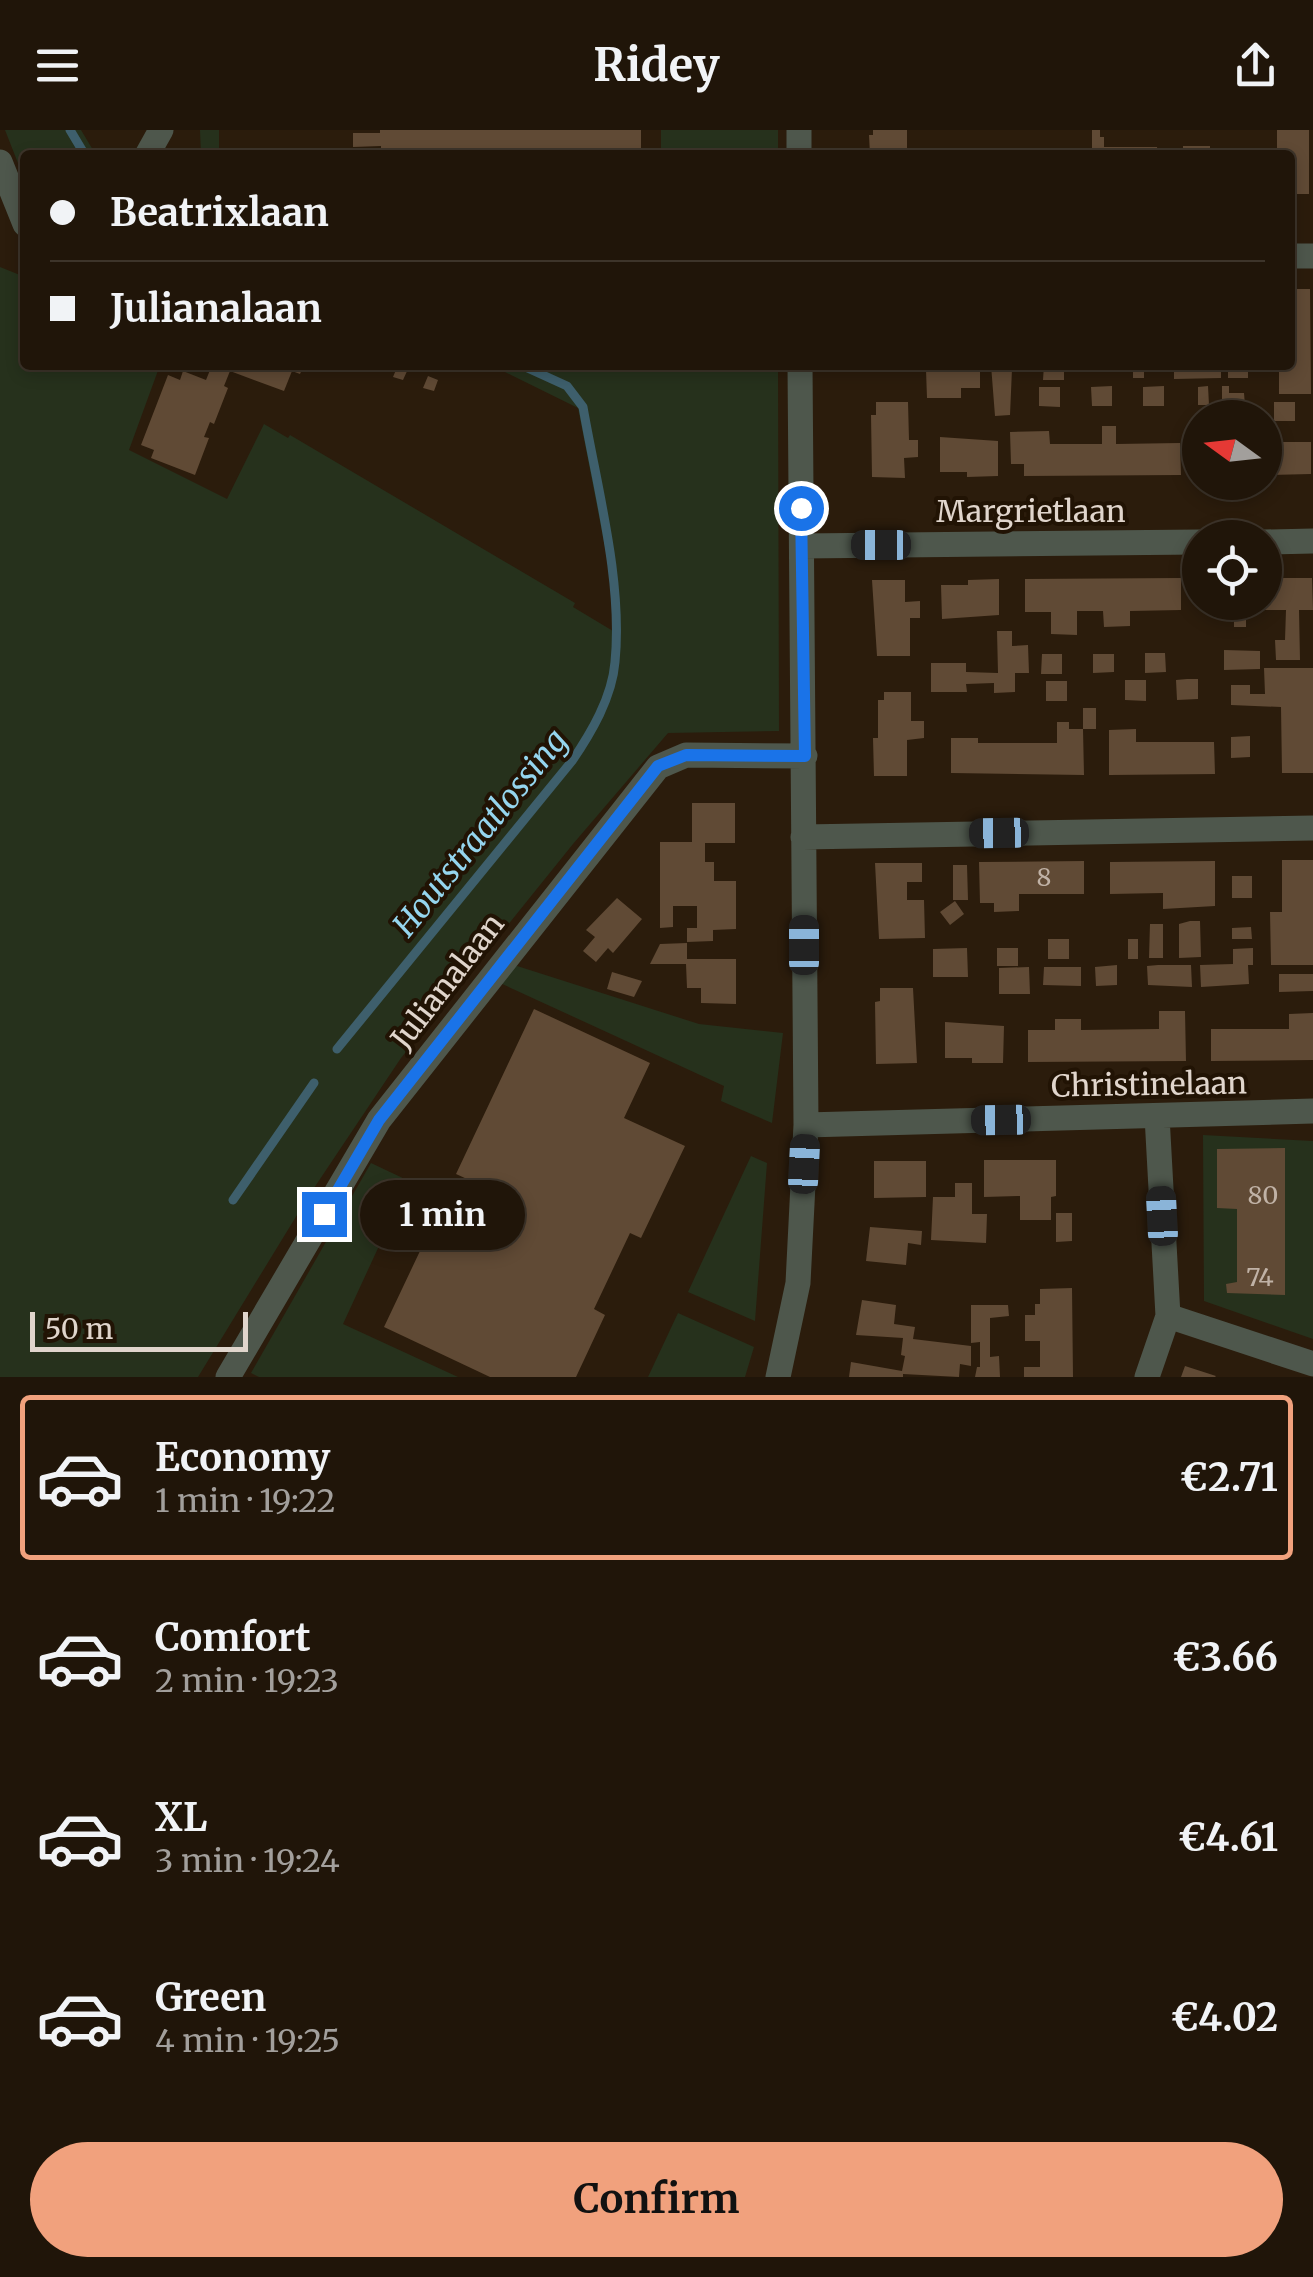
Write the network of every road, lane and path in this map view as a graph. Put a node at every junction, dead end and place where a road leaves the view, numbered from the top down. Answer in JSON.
{"nodes":[{"id":1,"x":0,"y":162,"type":"edge"},
{"id":2,"x":20,"y":212,"type":"edge"},
{"id":3,"x":800,"y":370,"type":"edge"},
{"id":4,"x":1313,"y":541,"type":"edge"},
{"id":5,"x":1182,"y":542,"type":"edge"},
{"id":6,"x":1282,"y":542,"type":"edge"},
{"id":7,"x":802,"y":546,"type":"junction"},
{"id":8,"x":805,"y":756,"type":"junction"},
{"id":9,"x":1313,"y":828,"type":"edge"},
{"id":10,"x":803,"y":837,"type":"junction"},
{"id":11,"x":1313,"y":1111,"type":"edge"},
{"id":12,"x":1157,"y":1116,"type":"junction"},
{"id":13,"x":806,"y":1125,"type":"junction"},
{"id":14,"x":1168,"y":1316,"type":"junction"},
{"id":15,"x":1313,"y":1364,"type":"edge"},
{"id":16,"x":228,"y":1377,"type":"edge"},
{"id":17,"x":778,"y":1377,"type":"edge"},
{"id":18,"x":1146,"y":1377,"type":"edge"}],
"edges":[{"from":1,"to":2,"type":"street"},
{"from":3,"to":7,"type":"street"},
{"from":4,"to":6,"type":"street"},
{"from":5,"to":7,"type":"street","name":"Margrietlaan"},
{"from":7,"to":8,"type":"street"},
{"from":8,"to":10,"type":"street"},
{"from":8,"to":16,"type":"street","name":"Julianalaan"},
{"from":9,"to":10,"type":"street"},
{"from":10,"to":13,"type":"street"},
{"from":11,"to":12,"type":"street","name":"Christinelaan"},
{"from":12,"to":13,"type":"street","name":"Christinelaan"},
{"from":12,"to":14,"type":"street"},
{"from":13,"to":17,"type":"street"},
{"from":14,"to":15,"type":"street"},
{"from":14,"to":18,"type":"street"}]}
